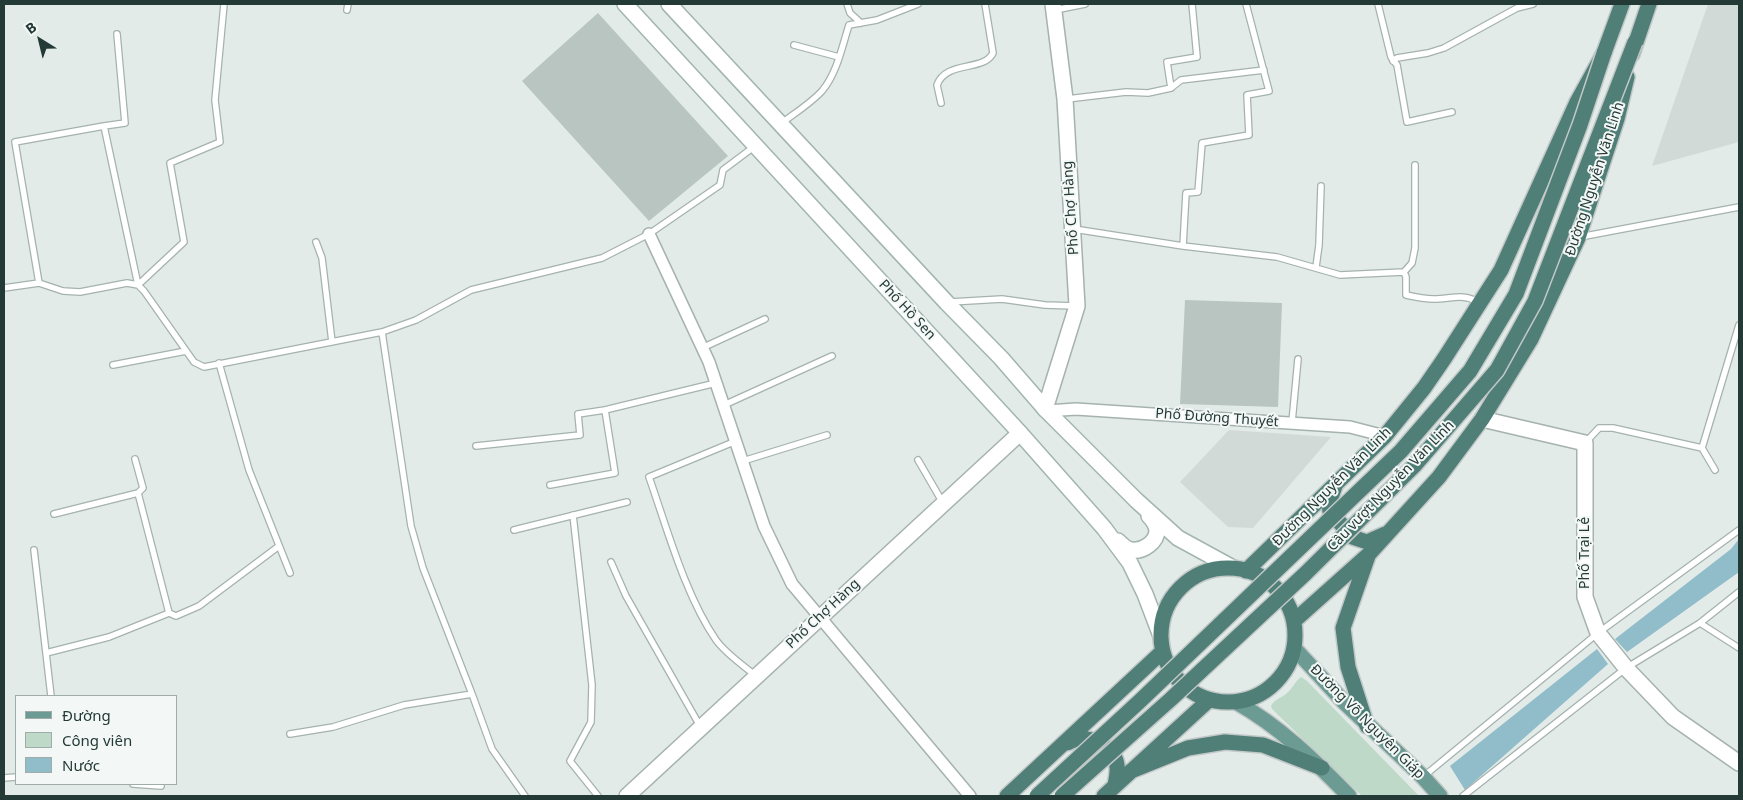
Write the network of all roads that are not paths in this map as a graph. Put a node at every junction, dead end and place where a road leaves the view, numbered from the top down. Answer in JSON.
{"nodes":[{"id":1,"x":224,"y":4,"type":"edge"},
{"id":2,"x":625,"y":4,"type":"edge"},
{"id":3,"x":669,"y":4,"type":"edge"},
{"id":4,"x":847,"y":4,"type":"edge"},
{"id":5,"x":914,"y":4,"type":"edge"},
{"id":6,"x":985,"y":4,"type":"edge"},
{"id":7,"x":1085,"y":4,"type":"edge"},
{"id":8,"x":1192,"y":4,"type":"edge"},
{"id":9,"x":1246,"y":4,"type":"edge"},
{"id":10,"x":1378,"y":4,"type":"edge"},
{"id":11,"x":1533,"y":4,"type":"edge"},
{"id":12,"x":1622,"y":4,"type":"edge"},
{"id":13,"x":1649,"y":4,"type":"edge"},
{"id":14,"x":1053,"y":7,"type":"edge"},
{"id":15,"x":861,"y":23,"type":"junction"},
{"id":16,"x":117,"y":34,"type":"dead end"},
{"id":17,"x":1635,"y":42,"type":"junction"},
{"id":18,"x":794,"y":45,"type":"dead end"},
{"id":19,"x":1604,"y":53,"type":"junction"},
{"id":20,"x":839,"y":57,"type":"junction"},
{"id":21,"x":1393,"y":61,"type":"junction"},
{"id":22,"x":1264,"y":70,"type":"junction"},
{"id":23,"x":1171,"y":88,"type":"junction"},
{"id":24,"x":1065,"y":99,"type":"junction"},
{"id":25,"x":941,"y":103,"type":"dead end"},
{"id":26,"x":1452,"y":112,"type":"dead end"},
{"id":27,"x":781,"y":124,"type":"junction"},
{"id":28,"x":104,"y":126,"type":"junction"},
{"id":29,"x":756,"y":146,"type":"junction"},
{"id":30,"x":1415,"y":165,"type":"dead end"},
{"id":31,"x":1321,"y":186,"type":"dead end"},
{"id":32,"x":1739,"y":207,"type":"edge"},
{"id":33,"x":1072,"y":228,"type":"junction"},
{"id":34,"x":649,"y":234,"type":"junction"},
{"id":35,"x":1578,"y":238,"type":"junction"},
{"id":36,"x":316,"y":242,"type":"dead end"},
{"id":37,"x":1183,"y":246,"type":"junction"},
{"id":38,"x":1316,"y":267,"type":"junction"},
{"id":39,"x":1404,"y":272,"type":"junction"},
{"id":40,"x":39,"y":283,"type":"junction"},
{"id":41,"x":138,"y":285,"type":"junction"},
{"id":42,"x":4,"y":288,"type":"edge"},
{"id":43,"x":947,"y":302,"type":"junction"},
{"id":44,"x":1480,"y":303,"type":"junction"},
{"id":45,"x":1077,"y":306,"type":"junction"},
{"id":46,"x":765,"y":319,"type":"dead end"},
{"id":47,"x":1739,"y":325,"type":"edge"},
{"id":48,"x":382,"y":332,"type":"junction"},
{"id":49,"x":332,"y":342,"type":"junction"},
{"id":50,"x":702,"y":348,"type":"junction"},
{"id":51,"x":186,"y":351,"type":"junction"},
{"id":52,"x":832,"y":356,"type":"dead end"},
{"id":53,"x":1298,"y":359,"type":"dead end"},
{"id":54,"x":219,"y":363,"type":"junction"},
{"id":55,"x":113,"y":365,"type":"dead end"},
{"id":56,"x":716,"y":383,"type":"junction"},
{"id":57,"x":724,"y":405,"type":"junction"},
{"id":58,"x":605,"y":410,"type":"junction"},
{"id":59,"x":1046,"y":410,"type":"junction"},
{"id":60,"x":1482,"y":419,"type":"junction"},
{"id":61,"x":1292,"y":422,"type":"junction"},
{"id":62,"x":1020,"y":433,"type":"junction"},
{"id":63,"x":827,"y":435,"type":"dead end"},
{"id":64,"x":1385,"y":436,"type":"junction"},
{"id":65,"x":736,"y":441,"type":"junction"},
{"id":66,"x":1585,"y":443,"type":"junction"},
{"id":67,"x":476,"y":446,"type":"dead end"},
{"id":68,"x":1702,"y":448,"type":"junction"},
{"id":69,"x":135,"y":458,"type":"dead end"},
{"id":70,"x":918,"y":460,"type":"dead end"},
{"id":71,"x":743,"y":461,"type":"junction"},
{"id":72,"x":1715,"y":470,"type":"dead end"},
{"id":73,"x":550,"y":485,"type":"dead end"},
{"id":74,"x":1335,"y":485,"type":"junction"},
{"id":75,"x":138,"y":493,"type":"junction"},
{"id":76,"x":1136,"y":500,"type":"junction"},
{"id":77,"x":627,"y":502,"type":"dead end"},
{"id":78,"x":943,"y":503,"type":"junction"},
{"id":79,"x":54,"y":514,"type":"dead end"},
{"id":80,"x":573,"y":515,"type":"junction"},
{"id":81,"x":1104,"y":528,"type":"junction"},
{"id":82,"x":514,"y":530,"type":"dead end"},
{"id":83,"x":1739,"y":530,"type":"edge"},
{"id":84,"x":1388,"y":532,"type":"junction"},
{"id":85,"x":279,"y":546,"type":"junction"},
{"id":86,"x":34,"y":550,"type":"dead end"},
{"id":87,"x":1369,"y":554,"type":"junction"},
{"id":88,"x":611,"y":562,"type":"dead end"},
{"id":89,"x":1240,"y":569,"type":"junction"},
{"id":90,"x":290,"y":573,"type":"dead end"},
{"id":91,"x":1739,"y":592,"type":"edge"},
{"id":92,"x":169,"y":613,"type":"junction"},
{"id":93,"x":820,"y":616,"type":"junction"},
{"id":94,"x":1294,"y":621,"type":"junction"},
{"id":95,"x":1700,"y":623,"type":"junction"},
{"id":96,"x":1598,"y":633,"type":"junction"},
{"id":97,"x":1161,"y":636,"type":"junction"},
{"id":98,"x":1294,"y":648,"type":"junction"},
{"id":99,"x":1739,"y":648,"type":"edge"},
{"id":100,"x":1163,"y":651,"type":"junction"},
{"id":101,"x":46,"y":653,"type":"junction"},
{"id":102,"x":1626,"y":668,"type":"junction"},
{"id":103,"x":756,"y":676,"type":"junction"},
{"id":104,"x":472,"y":694,"type":"junction"},
{"id":105,"x":51,"y":695,"type":"edge"},
{"id":106,"x":1209,"y":700,"type":"junction"},
{"id":107,"x":1236,"y":702,"type":"junction"},
{"id":108,"x":1367,"y":726,"type":"junction"},
{"id":109,"x":701,"y":728,"type":"junction"},
{"id":110,"x":290,"y":734,"type":"dead end"},
{"id":111,"x":1064,"y":744,"type":"junction"},
{"id":112,"x":1739,"y":763,"type":"edge"},
{"id":113,"x":1322,"y":768,"type":"junction"},
{"id":114,"x":1131,"y":771,"type":"junction"},
{"id":115,"x":1423,"y":777,"type":"junction"},
{"id":116,"x":146,"y":785,"type":"edge"},
{"id":117,"x":1115,"y":785,"type":"junction"},
{"id":118,"x":160,"y":786,"type":"dead end"},
{"id":119,"x":525,"y":796,"type":"edge"},
{"id":120,"x":598,"y":796,"type":"edge"},
{"id":121,"x":626,"y":796,"type":"edge"},
{"id":122,"x":970,"y":796,"type":"edge"},
{"id":123,"x":1007,"y":796,"type":"edge"},
{"id":124,"x":1037,"y":796,"type":"edge"},
{"id":125,"x":1062,"y":796,"type":"edge"},
{"id":126,"x":1104,"y":796,"type":"edge"},
{"id":127,"x":1349,"y":796,"type":"edge"},
{"id":128,"x":1440,"y":796,"type":"edge"},
{"id":129,"x":1463,"y":796,"type":"edge"}],
"edges":[{"from":1,"to":41,"type":"lane"},
{"from":2,"to":29,"type":"main road","name":"Phố Hồ Sen"},
{"from":3,"to":27,"type":"main road"},
{"from":4,"to":15,"type":"lane"},
{"from":5,"to":15,"type":"lane"},
{"from":6,"to":25,"type":"lane"},
{"from":7,"to":14,"type":"lane"},
{"from":8,"to":23,"type":"lane"},
{"from":9,"to":22,"type":"lane"},
{"from":10,"to":21,"type":"lane"},
{"from":11,"to":21,"type":"lane"},
{"from":12,"to":19,"type":"highway","name":"Đường Nguyễn Văn Linh"},
{"from":13,"to":17,"type":"highway","name":"Đường Nguyễn Văn Linh"},
{"from":14,"to":24,"type":"main road","name":"Phố Chợ Hàng"},
{"from":15,"to":20,"type":"lane"},
{"from":16,"to":28,"type":"lane"},
{"from":17,"to":35,"type":"highway","name":"Đường Nguyễn Văn Linh"},
{"from":17,"to":125,"type":"highway","name":"Cầu vượt Nguyễn Văn Linh","bridge":true},
{"from":18,"to":20,"type":"lane"},
{"from":19,"to":44,"type":"highway","name":"Đường Nguyễn Văn Linh"},
{"from":19,"to":124,"type":"highway","name":"Cầu vượt Nguyễn Văn Linh","bridge":true},
{"from":20,"to":27,"type":"lane"},
{"from":21,"to":26,"type":"lane"},
{"from":22,"to":23,"type":"lane"},
{"from":22,"to":37,"type":"lane"},
{"from":23,"to":24,"type":"lane"},
{"from":24,"to":33,"type":"main road","name":"Phố Chợ Hàng"},
{"from":27,"to":43,"type":"main road"},
{"from":28,"to":40,"type":"lane"},
{"from":28,"to":41,"type":"lane"},
{"from":29,"to":34,"type":"lane"},
{"from":29,"to":62,"type":"main road","name":"Phố Hồ Sen"},
{"from":30,"to":39,"type":"lane"},
{"from":31,"to":38,"type":"lane"},
{"from":32,"to":35,"type":"lane"},
{"from":33,"to":37,"type":"lane"},
{"from":33,"to":45,"type":"main road","name":"Phố Chợ Hàng"},
{"from":34,"to":48,"type":"lane"},
{"from":34,"to":50,"type":"street"},
{"from":35,"to":60,"type":"highway","name":"Đường Nguyễn Văn Linh"},
{"from":36,"to":49,"type":"lane"},
{"from":37,"to":38,"type":"lane"},
{"from":38,"to":39,"type":"lane"},
{"from":39,"to":44,"type":"lane"},
{"from":40,"to":41,"type":"lane"},
{"from":40,"to":42,"type":"lane"},
{"from":41,"to":51,"type":"lane"},
{"from":43,"to":45,"type":"lane"},
{"from":43,"to":59,"type":"main road"},
{"from":44,"to":64,"type":"highway","name":"Đường Nguyễn Văn Linh"},
{"from":45,"to":59,"type":"main road","name":"Phố Chợ Hàng"},
{"from":46,"to":50,"type":"lane"},
{"from":47,"to":68,"type":"lane"},
{"from":48,"to":49,"type":"lane"},
{"from":48,"to":104,"type":"lane"},
{"from":49,"to":54,"type":"lane"},
{"from":50,"to":56,"type":"street"},
{"from":51,"to":54,"type":"lane"},
{"from":51,"to":55,"type":"lane"},
{"from":52,"to":57,"type":"lane"},
{"from":53,"to":61,"type":"lane"},
{"from":54,"to":85,"type":"lane"},
{"from":56,"to":57,"type":"street"},
{"from":56,"to":58,"type":"lane"},
{"from":57,"to":65,"type":"street"},
{"from":58,"to":67,"type":"lane"},
{"from":58,"to":73,"type":"lane"},
{"from":59,"to":61,"type":"street","name":"Phố Đường Thuyết"},
{"from":59,"to":76,"type":"main road"},
{"from":60,"to":66,"type":"main road"},
{"from":60,"to":84,"type":"highway","name":"Đường Nguyễn Văn Linh"},
{"from":61,"to":64,"type":"street","name":"Phố Đường Thuyết"},
{"from":62,"to":78,"type":"main road","name":"Phố Chợ Hàng"},
{"from":62,"to":81,"type":"main road","name":"Phố Hồ Sen"},
{"from":63,"to":71,"type":"lane"},
{"from":64,"to":74,"type":"highway","name":"Đường Nguyễn Văn Linh"},
{"from":65,"to":71,"type":"street"},
{"from":65,"to":103,"type":"lane"},
{"from":66,"to":68,"type":"lane"},
{"from":66,"to":96,"type":"main road","name":"Phố Trại Lẻ"},
{"from":68,"to":72,"type":"lane"},
{"from":69,"to":75,"type":"lane"},
{"from":70,"to":78,"type":"lane"},
{"from":71,"to":93,"type":"street"},
{"from":74,"to":84,"type":"highway"},
{"from":74,"to":89,"type":"highway","name":"Đường Nguyễn Văn Linh"},
{"from":75,"to":79,"type":"lane"},
{"from":75,"to":92,"type":"lane"},
{"from":76,"to":81,"type":"main road"},
{"from":76,"to":89,"type":"main road"},
{"from":77,"to":80,"type":"lane"},
{"from":78,"to":93,"type":"main road","name":"Phố Chợ Hàng"},
{"from":80,"to":82,"type":"lane"},
{"from":80,"to":120,"type":"lane"},
{"from":81,"to":97,"type":"main road","name":"Phố Hồ Sen"},
{"from":83,"to":96,"type":"lane"},
{"from":84,"to":87,"type":"highway","name":"Đường Nguyễn Văn Linh"},
{"from":85,"to":90,"type":"lane"},
{"from":85,"to":92,"type":"lane"},
{"from":86,"to":101,"type":"lane"},
{"from":87,"to":94,"type":"highway","name":"Đường Nguyễn Văn Linh"},
{"from":87,"to":108,"type":"highway"},
{"from":88,"to":109,"type":"lane"},
{"from":89,"to":94,"type":"highway"},
{"from":89,"to":97,"type":"highway"},
{"from":91,"to":95,"type":"lane"},
{"from":92,"to":101,"type":"lane"},
{"from":93,"to":103,"type":"main road","name":"Phố Chợ Hàng"},
{"from":93,"to":122,"type":"street"},
{"from":94,"to":98,"type":"highway"},
{"from":95,"to":99,"type":"lane"},
{"from":95,"to":102,"type":"lane"},
{"from":96,"to":102,"type":"main road","name":"Phố Trại Lẻ"},
{"from":96,"to":115,"type":"lane"},
{"from":97,"to":100,"type":"highway"},
{"from":98,"to":107,"type":"highway"},
{"from":98,"to":108,"type":"main road","name":"Đường Võ Nguyên Giáp"},
{"from":100,"to":106,"type":"highway"},
{"from":100,"to":111,"type":"highway"},
{"from":101,"to":105,"type":"lane"},
{"from":102,"to":112,"type":"main road","name":"Phố Trại Lẻ"},
{"from":102,"to":129,"type":"lane"},
{"from":103,"to":109,"type":"main road","name":"Phố Chợ Hàng"},
{"from":104,"to":110,"type":"lane"},
{"from":104,"to":119,"type":"lane"},
{"from":106,"to":107,"type":"highway"},
{"from":106,"to":114,"type":"highway"},
{"from":107,"to":113,"type":"main road"},
{"from":108,"to":115,"type":"main road","name":"Đường Võ Nguyên Giáp"},
{"from":109,"to":121,"type":"main road","name":"Phố Chợ Hàng"},
{"from":111,"to":117,"type":"highway"},
{"from":111,"to":123,"type":"highway"},
{"from":113,"to":114,"type":"highway"},
{"from":113,"to":127,"type":"main road"},
{"from":114,"to":117,"type":"highway"},
{"from":115,"to":128,"type":"main road","name":"Đường Võ Nguyên Giáp"},
{"from":116,"to":118,"type":"lane"},
{"from":117,"to":126,"type":"highway"}]}
